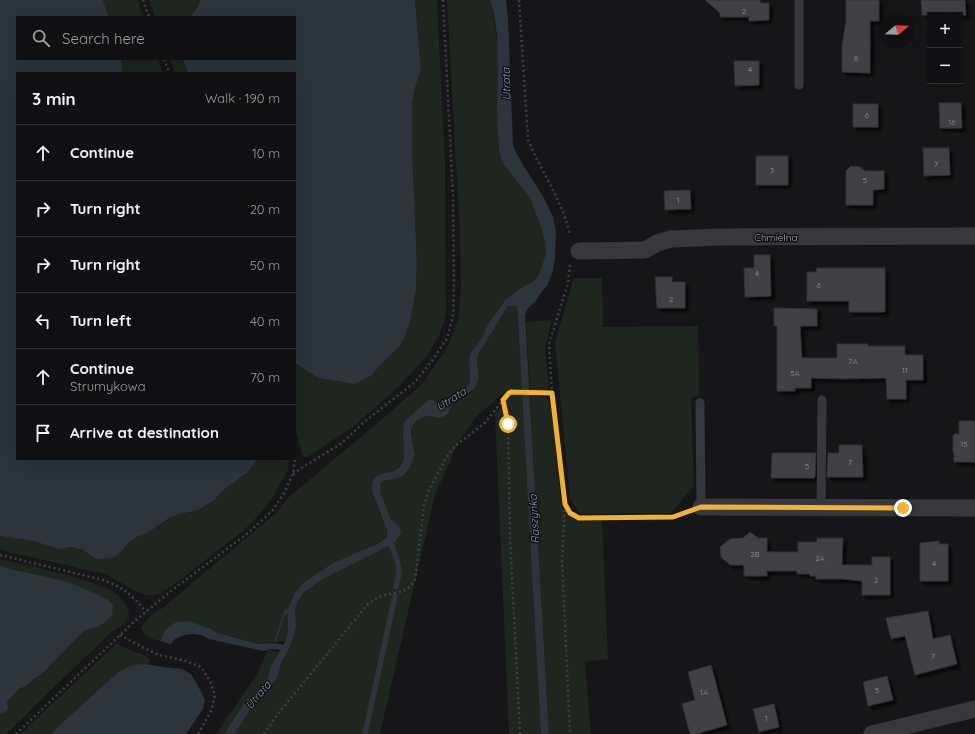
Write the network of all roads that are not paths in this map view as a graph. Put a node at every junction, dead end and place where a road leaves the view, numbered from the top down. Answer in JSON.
{"nodes":[{"id":1,"x":799,"y":0,"type":"edge"},
{"id":2,"x":799,"y":85,"type":"dead end"},
{"id":3,"x":975,"y":236,"type":"edge"},
{"id":4,"x":579,"y":251,"type":"road end"},
{"id":5,"x":822,"y":400,"type":"dead end"},
{"id":6,"x":700,"y":403,"type":"dead end"},
{"id":7,"x":701,"y":507,"type":"joint"},
{"id":8,"x":821,"y":507,"type":"junction"},
{"id":9,"x":975,"y":508,"type":"edge"},
{"id":10,"x":975,"y":709,"type":"edge"},
{"id":11,"x":872,"y":734,"type":"edge"}],
"edges":[{"from":1,"to":2,"type":"lane"},
{"from":3,"to":4,"type":"street","name":"Chmielna"},
{"from":5,"to":8,"type":"lane"},
{"from":6,"to":7,"type":"lane"},
{"from":7,"to":8,"type":"street"},
{"from":8,"to":9,"type":"street"},
{"from":10,"to":11,"type":"street"}]}
